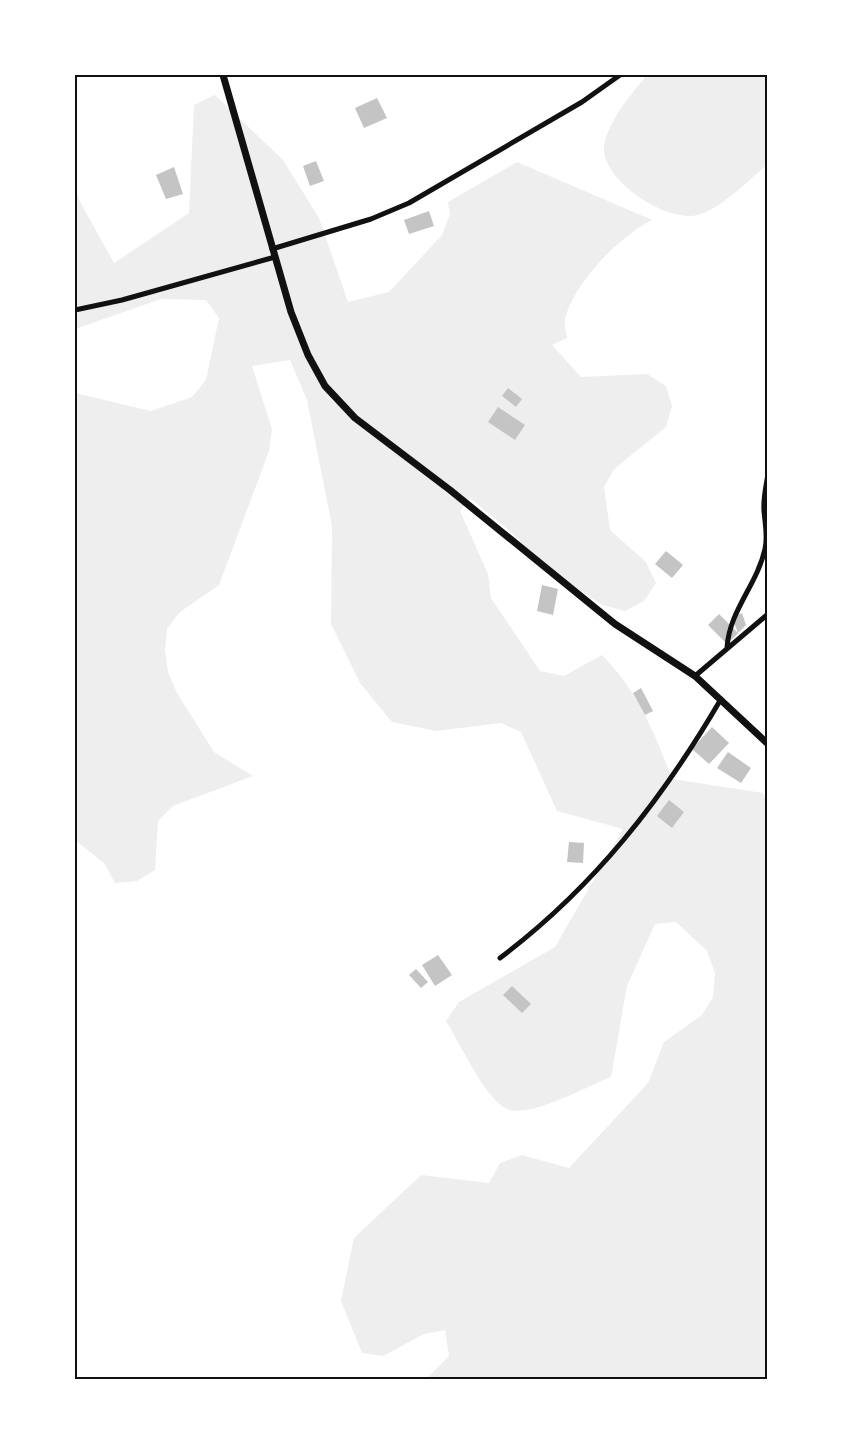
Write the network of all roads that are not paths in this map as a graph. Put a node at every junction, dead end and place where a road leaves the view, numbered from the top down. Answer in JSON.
{"nodes":[{"id":1,"x":224,"y":75,"type":"edge"},
{"id":2,"x":620,"y":75,"type":"edge"},
{"id":3,"x":273,"y":253,"type":"junction"},
{"id":4,"x":75,"y":310,"type":"edge"},
{"id":5,"x":768,"y":474,"type":"edge"},
{"id":6,"x":768,"y":614,"type":"edge"},
{"id":7,"x":727,"y":648,"type":"junction"},
{"id":8,"x":695,"y":676,"type":"junction"},
{"id":9,"x":721,"y":699,"type":"junction"},
{"id":10,"x":768,"y":744,"type":"edge"},
{"id":11,"x":500,"y":958,"type":"dead end"}],
"edges":[{"from":1,"to":3,"type":"street"},
{"from":2,"to":3,"type":"street"},
{"from":3,"to":4,"type":"street"},
{"from":3,"to":8,"type":"street"},
{"from":5,"to":7,"type":"street"},
{"from":6,"to":7,"type":"street"},
{"from":7,"to":8,"type":"street"},
{"from":8,"to":9,"type":"street"},
{"from":9,"to":10,"type":"street"},
{"from":9,"to":11,"type":"street"}]}
